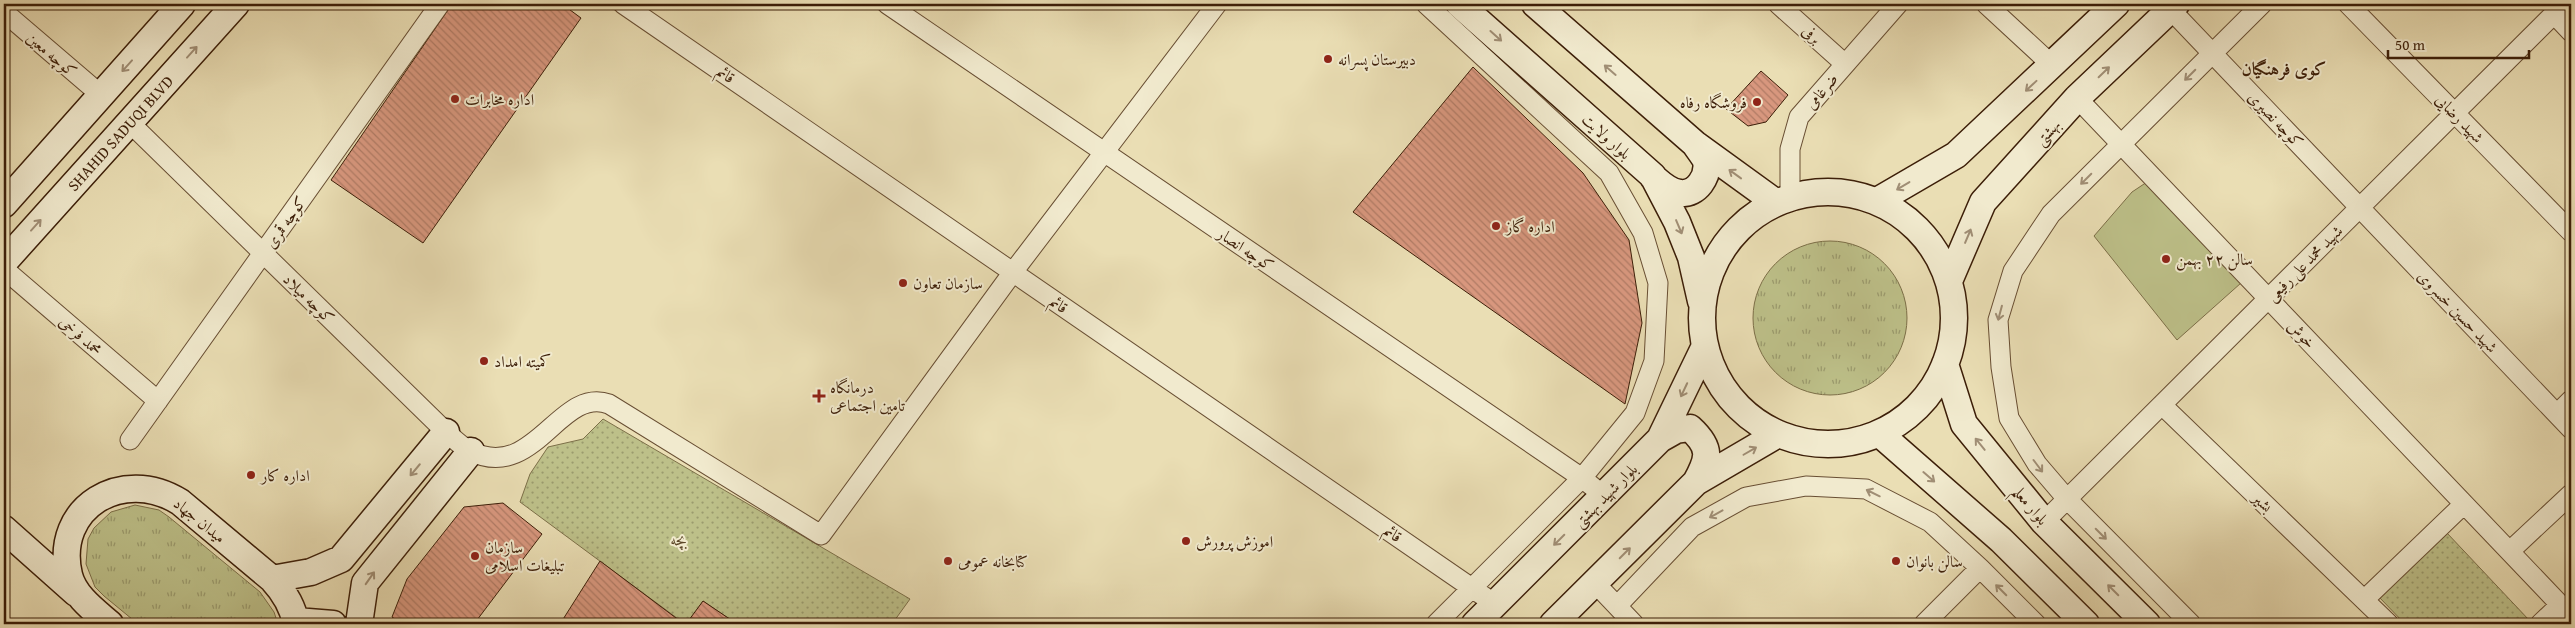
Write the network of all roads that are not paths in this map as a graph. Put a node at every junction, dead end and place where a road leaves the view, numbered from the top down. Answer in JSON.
{"nodes":[{"id":1,"x":182,"y":4,"type":"edge"},
{"id":2,"x":236,"y":4,"type":"edge"},
{"id":3,"x":440,"y":4,"type":"edge"},
{"id":4,"x":623,"y":4,"type":"edge"},
{"id":5,"x":888,"y":4,"type":"edge"},
{"id":6,"x":1217,"y":4,"type":"edge"},
{"id":7,"x":1426,"y":4,"type":"edge"},
{"id":8,"x":1459,"y":4,"type":"edge"},
{"id":9,"x":1535,"y":4,"type":"edge"},
{"id":10,"x":1778,"y":4,"type":"edge"},
{"id":11,"x":1898,"y":4,"type":"edge"},
{"id":12,"x":1986,"y":4,"type":"edge"},
{"id":13,"x":2116,"y":4,"type":"edge"},
{"id":14,"x":2262,"y":4,"type":"edge"},
{"id":15,"x":2348,"y":4,"type":"edge"},
{"id":16,"x":2173,"y":6,"type":"edge"},
{"id":17,"x":2559,"y":9,"type":"edge"},
{"id":18,"x":4,"y":12,"type":"edge"},
{"id":19,"x":2571,"y":32,"type":"edge"},
{"id":20,"x":2212,"y":53,"type":"junction"},
{"id":21,"x":1845,"y":64,"type":"junction"},
{"id":22,"x":2053,"y":66,"type":"junction"},
{"id":23,"x":101,"y":95,"type":"junction"},
{"id":24,"x":2077,"y":98,"type":"junction"},
{"id":25,"x":2455,"y":113,"type":"junction"},
{"id":26,"x":129,"y":122,"type":"junction"},
{"id":27,"x":1695,"y":144,"type":"junction"},
{"id":28,"x":2121,"y":144,"type":"junction"},
{"id":29,"x":1104,"y":152,"type":"junction"},
{"id":30,"x":1653,"y":176,"type":"junction"},
{"id":31,"x":1782,"y":200,"type":"junction"},
{"id":32,"x":1877,"y":201,"type":"junction"},
{"id":33,"x":4,"y":204,"type":"edge"},
{"id":34,"x":2360,"y":208,"type":"junction"},
{"id":35,"x":2571,"y":232,"type":"edge"},
{"id":36,"x":263,"y":253,"type":"junction"},
{"id":37,"x":4,"y":262,"type":"edge"},
{"id":38,"x":4,"y":269,"type":"edge"},
{"id":39,"x":1013,"y":272,"type":"junction"},
{"id":40,"x":1949,"y":281,"type":"junction"},
{"id":41,"x":2268,"y":298,"type":"junction"},
{"id":42,"x":1702,"y":304,"type":"junction"},
{"id":43,"x":1705,"y":346,"type":"junction"},
{"id":44,"x":1945,"y":364,"type":"junction"},
{"id":45,"x":2571,"y":400,"type":"edge"},
{"id":46,"x":158,"y":401,"type":"junction"},
{"id":47,"x":2162,"y":405,"type":"junction"},
{"id":48,"x":2557,"y":414,"type":"junction"},
{"id":49,"x":2571,"y":429,"type":"edge"},
{"id":50,"x":446,"y":432,"type":"junction"},
{"id":51,"x":1778,"y":434,"type":"junction"},
{"id":52,"x":1880,"y":434,"type":"junction"},
{"id":53,"x":130,"y":440,"type":"dead end"},
{"id":54,"x":1660,"y":440,"type":"junction"},
{"id":55,"x":470,"y":451,"type":"junction"},
{"id":56,"x":1582,"y":478,"type":"junction"},
{"id":57,"x":1696,"y":482,"type":"junction"},
{"id":58,"x":2571,"y":494,"type":"edge"},
{"id":59,"x":1604,"y":496,"type":"junction"},
{"id":60,"x":2067,"y":500,"type":"junction"},
{"id":61,"x":2464,"y":504,"type":"junction"},
{"id":62,"x":2044,"y":522,"type":"junction"},
{"id":63,"x":4,"y":529,"type":"edge"},
{"id":64,"x":2510,"y":551,"type":"junction"},
{"id":65,"x":1980,"y":568,"type":"junction"},
{"id":66,"x":272,"y":579,"type":"junction"},
{"id":67,"x":1595,"y":583,"type":"junction"},
{"id":68,"x":1474,"y":588,"type":"junction"},
{"id":69,"x":81,"y":597,"type":"junction"},
{"id":70,"x":2365,"y":599,"type":"junction"},
{"id":71,"x":1495,"y":604,"type":"junction"},
{"id":72,"x":1617,"y":606,"type":"junction"},
{"id":73,"x":2566,"y":611,"type":"edge"},
{"id":74,"x":296,"y":623,"type":"edge"},
{"id":75,"x":110,"y":624,"type":"edge"},
{"id":76,"x":333,"y":624,"type":"edge"},
{"id":77,"x":358,"y":624,"type":"edge"},
{"id":78,"x":1436,"y":624,"type":"edge"},
{"id":79,"x":1475,"y":624,"type":"edge"},
{"id":80,"x":1553,"y":624,"type":"edge"},
{"id":81,"x":1634,"y":624,"type":"edge"},
{"id":82,"x":1924,"y":624,"type":"edge"},
{"id":83,"x":2036,"y":624,"type":"edge"},
{"id":84,"x":2086,"y":624,"type":"edge"},
{"id":85,"x":2147,"y":624,"type":"edge"},
{"id":86,"x":2191,"y":624,"type":"edge"},
{"id":87,"x":2389,"y":624,"type":"edge"},
{"id":88,"x":2540,"y":624,"type":"edge"}],
"edges":[{"from":1,"to":23,"type":"main road","one_way":true},
{"from":26,"to":2,"type":"main road","name":"SHAHID SADUQI BLVD","one_way":true},
{"from":3,"to":36,"type":"street","name":"کوچه قمری"},
{"from":4,"to":39,"type":"street","name":"قائم"},
{"from":5,"to":29,"type":"street","name":"کوچه انصار"},
{"from":6,"to":29,"type":"street"},
{"from":7,"to":56,"type":"street"},
{"from":8,"to":30,"type":"main road","name":"بلوار ولایت","one_way":true},
{"from":27,"to":9,"type":"main road","one_way":true},
{"from":10,"to":21,"type":"street","name":"برفی"},
{"from":11,"to":21,"type":"street","name":"ضرغامی"},
{"from":12,"to":22,"type":"street"},
{"from":13,"to":22,"type":"main road"},
{"from":14,"to":20,"type":"street"},
{"from":15,"to":25,"type":"street","name":"شهید رضایی"},
{"from":16,"to":20,"type":"street","name":"کوچه نصیری"},
{"from":24,"to":16,"type":"main road","name":"بهشتی","one_way":true},
{"from":17,"to":19,"type":"street"},
{"from":17,"to":25,"type":"street","name":"شهید محمد علی رفیعی"},
{"from":18,"to":23,"type":"street","name":"کوچه معین"},
{"from":20,"to":28,"type":"street","one_way":true},
{"from":20,"to":34,"type":"street","name":"کوچه نصیری"},
{"from":21,"to":31,"type":"street","name":"ضرغامی"},
{"from":22,"to":32,"type":"main road","one_way":true},
{"from":23,"to":33,"type":"main road"},
{"from":24,"to":28,"type":"street","name":"خوش"},
{"from":40,"to":24,"type":"main road","name":"بهشتی","one_way":true},
{"from":25,"to":34,"type":"street","name":"شهید محمد علی رفیعی"},
{"from":25,"to":35,"type":"street","name":"شهید رضایی"},
{"from":26,"to":36,"type":"street","name":"کوچه میلاد"},
{"from":37,"to":26,"type":"main road","name":"SHAHID SADUQI BLVD","one_way":true},
{"from":27,"to":30,"type":"main road"},
{"from":31,"to":27,"type":"main road","one_way":true},
{"from":28,"to":41,"type":"street","name":"خوش"},
{"from":28,"to":60,"type":"street","one_way":true},
{"from":29,"to":39,"type":"street"},
{"from":29,"to":56,"type":"street","name":"کوچه انصار"},
{"from":30,"to":42,"type":"main road","name":"بلوار ولایت","one_way":true},
{"from":31,"to":32,"type":"main road"},
{"from":31,"to":42,"type":"main road"},
{"from":32,"to":40,"type":"main road"},
{"from":34,"to":41,"type":"street","name":"شهید محمد علی رفیعی"},
{"from":34,"to":48,"type":"street","name":"شهید حسین خسروی"},
{"from":36,"to":46,"type":"street","name":"کوچه قمری"},
{"from":36,"to":50,"type":"street","name":"کوچه میلاد"},
{"from":38,"to":46,"type":"street","name":"محمد فرخی"},
{"from":39,"to":55,"type":"street"},
{"from":39,"to":68,"type":"street","name":"قائم"},
{"from":40,"to":44,"type":"main road"},
{"from":41,"to":47,"type":"street","name":"شهید محمد علی رفیعی"},
{"from":41,"to":61,"type":"street","name":"خوش"},
{"from":42,"to":43,"type":"main road"},
{"from":43,"to":51,"type":"main road"},
{"from":43,"to":54,"type":"main road","name":"بلوار شهید بهشتی","one_way":true},
{"from":44,"to":52,"type":"main road"},
{"from":62,"to":44,"type":"main road","name":"بلوار معلم","one_way":true},
{"from":45,"to":48,"type":"street"},
{"from":46,"to":53,"type":"street","name":"کوچه قمری"},
{"from":47,"to":60,"type":"street","name":"شهید محمد علی رفیعی"},
{"from":47,"to":70,"type":"street","name":"بشیر"},
{"from":48,"to":49,"type":"street","name":"شهید حسین خسروی"},
{"from":50,"to":55,"type":"street","name":"کوچه میلاد"},
{"from":50,"to":66,"type":"main road","one_way":true},
{"from":51,"to":52,"type":"main road"},
{"from":57,"to":51,"type":"main road","one_way":true},
{"from":52,"to":84,"type":"main road","one_way":true},
{"from":54,"to":57,"type":"main road"},
{"from":54,"to":59,"type":"main road","name":"بلوار شهید بهشتی"},
{"from":77,"to":55,"type":"main road","one_way":true},
{"from":56,"to":59,"type":"street","name":"کوچه انصار"},
{"from":56,"to":68,"type":"street"},
{"from":67,"to":57,"type":"main road","one_way":true},
{"from":58,"to":64,"type":"street"},
{"from":59,"to":71,"type":"main road","name":"بلوار شهید بهشتی","one_way":true},
{"from":60,"to":62,"type":"street","name":"شهید محمد علی رفیعی"},
{"from":60,"to":86,"type":"street","one_way":true},
{"from":61,"to":64,"type":"street","name":"خوش"},
{"from":61,"to":70,"type":"street"},
{"from":85,"to":62,"type":"main road","name":"بلوار معلم","one_way":true},
{"from":63,"to":69,"type":"main road"},
{"from":64,"to":73,"type":"street","name":"خوش"},
{"from":65,"to":72,"type":"street","one_way":true},
{"from":65,"to":82,"type":"street"},
{"from":83,"to":65,"type":"street","one_way":true},
{"from":66,"to":69,"type":"main road","name":"میدان جهاد"},
{"from":66,"to":74,"type":"main road","name":"میدان جهاد"},
{"from":67,"to":72,"type":"street"},
{"from":67,"to":80,"type":"main road"},
{"from":68,"to":71,"type":"street","name":"قائم"},
{"from":68,"to":78,"type":"street"},
{"from":69,"to":75,"type":"main road","name":"میدان جهاد"},
{"from":70,"to":87,"type":"street","name":"بشیر"},
{"from":71,"to":79,"type":"main road","name":"بلوار شهید بهشتی"},
{"from":72,"to":81,"type":"street"},
{"from":73,"to":88,"type":"street"},
{"from":74,"to":76,"type":"main road"}]}
